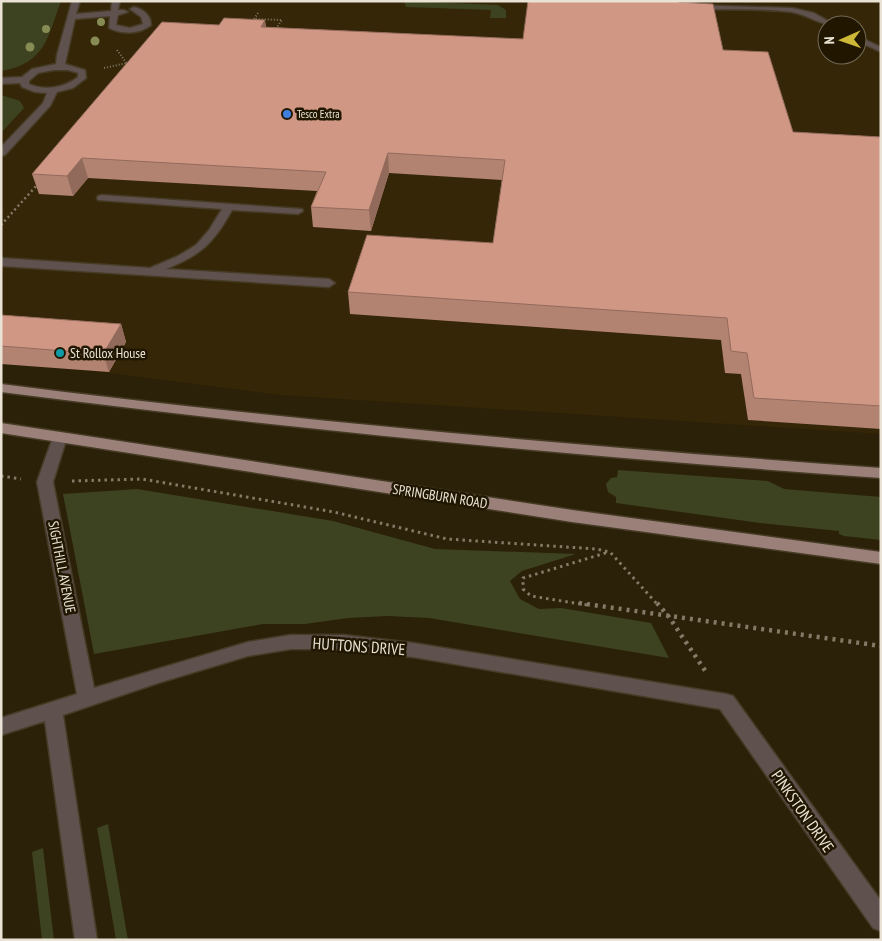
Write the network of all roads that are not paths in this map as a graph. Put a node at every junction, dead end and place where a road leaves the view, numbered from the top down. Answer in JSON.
{"nodes":[{"id":1,"x":76,"y":1,"type":"edge"},
{"id":2,"x":116,"y":1,"type":"edge"},
{"id":3,"x":141,"y":1,"type":"edge"},
{"id":4,"x":683,"y":6,"type":"edge"},
{"id":5,"x":134,"y":9,"type":"junction"},
{"id":6,"x":114,"y":13,"type":"junction"},
{"id":7,"x":71,"y":17,"type":"junction"},
{"id":8,"x":817,"y":18,"type":"edge"},
{"id":9,"x":867,"y":43,"type":"edge"},
{"id":10,"x":881,"y":50,"type":"edge"},
{"id":11,"x":60,"y":67,"type":"junction"},
{"id":12,"x":24,"y":80,"type":"junction"},
{"id":13,"x":1,"y":81,"type":"edge"},
{"id":14,"x":53,"y":90,"type":"junction"},
{"id":15,"x":1,"y":153,"type":"edge"},
{"id":16,"x":102,"y":198,"type":"dead end"},
{"id":17,"x":229,"y":206,"type":"junction"},
{"id":18,"x":298,"y":211,"type":"dead end"},
{"id":19,"x":1,"y":262,"type":"edge"},
{"id":20,"x":149,"y":271,"type":"junction"},
{"id":21,"x":329,"y":283,"type":"dead end"},
{"id":22,"x":1,"y":388,"type":"edge"},
{"id":23,"x":1,"y":428,"type":"edge"},
{"id":24,"x":60,"y":437,"type":"junction"},
{"id":25,"x":881,"y":473,"type":"edge"},
{"id":26,"x":881,"y":558,"type":"edge"},
{"id":27,"x":88,"y":698,"type":"junction"},
{"id":28,"x":726,"y":702,"type":"joint"},
{"id":29,"x":53,"y":709,"type":"junction"},
{"id":30,"x":1,"y":727,"type":"edge"},
{"id":31,"x":881,"y":920,"type":"edge"},
{"id":32,"x":86,"y":940,"type":"edge"}],
"edges":[{"from":1,"to":7,"type":"street"},
{"from":2,"to":6,"type":"street"},
{"from":3,"to":5,"type":"street"},
{"from":4,"to":8,"type":"street"},
{"from":5,"to":6,"type":"street"},
{"from":5,"to":6,"type":"street"},
{"from":6,"to":7,"type":"street"},
{"from":7,"to":11,"type":"street"},
{"from":9,"to":10,"type":"street"},
{"from":11,"to":12,"type":"street"},
{"from":11,"to":14,"type":"street"},
{"from":12,"to":13,"type":"street"},
{"from":12,"to":14,"type":"street"},
{"from":14,"to":15,"type":"street"},
{"from":16,"to":17,"type":"street"},
{"from":17,"to":18,"type":"street"},
{"from":17,"to":20,"type":"street"},
{"from":19,"to":20,"type":"street"},
{"from":20,"to":21,"type":"street"},
{"from":22,"to":25,"type":"main road"},
{"from":23,"to":24,"type":"main road","name":"SPRINGBURN ROAD"},
{"from":24,"to":26,"type":"main road","name":"SPRINGBURN ROAD"},
{"from":24,"to":27,"type":"street","name":"SIGHTHILL AVENUE"},
{"from":27,"to":28,"type":"street","name":"HUTTONS DRIVE"},
{"from":27,"to":29,"type":"street","name":"HUTTONS DRIVE"},
{"from":28,"to":31,"type":"street","name":"PINKSTON DRIVE"},
{"from":29,"to":30,"type":"street","name":"HUTTONS DRIVE"},
{"from":29,"to":32,"type":"street"}]}
